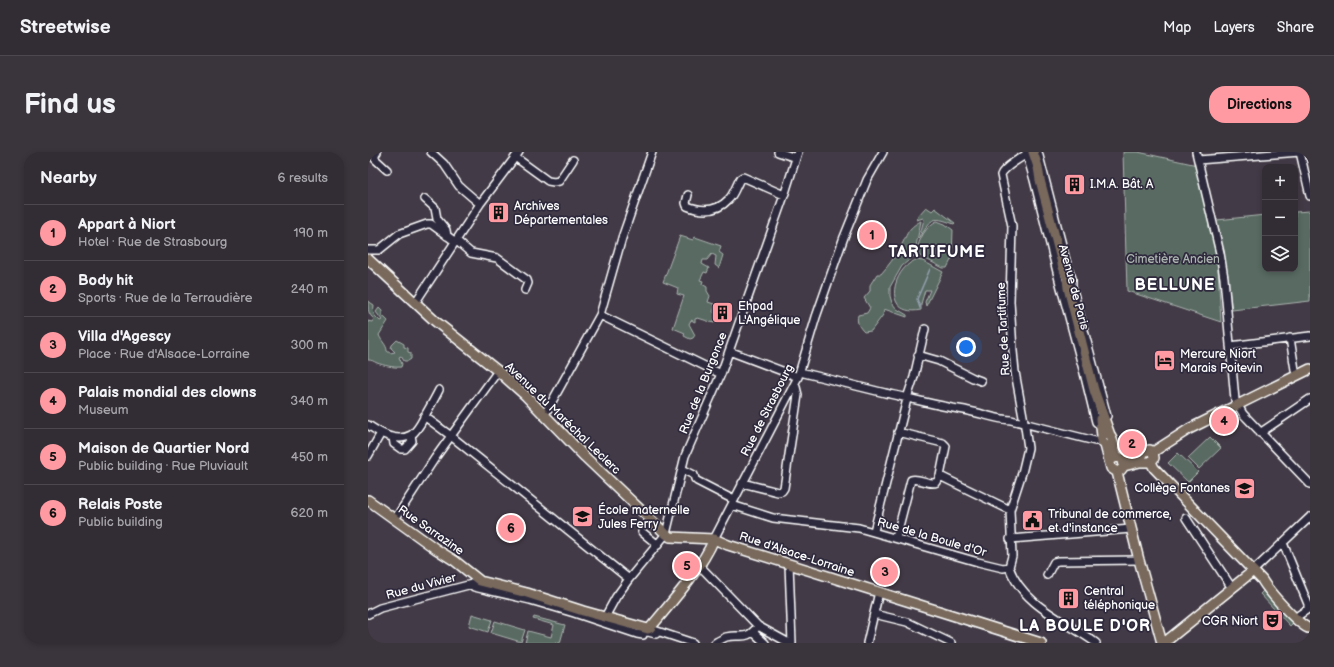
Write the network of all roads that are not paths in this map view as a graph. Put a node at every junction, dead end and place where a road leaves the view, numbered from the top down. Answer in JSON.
{"nodes":[{"id":1,"x":377,"y":152,"type":"edge"},
{"id":2,"x":431,"y":152,"type":"edge"},
{"id":3,"x":652,"y":152,"type":"edge"},
{"id":4,"x":778,"y":152,"type":"edge"},
{"id":5,"x":883,"y":152,"type":"edge"},
{"id":6,"x":1196,"y":152,"type":"edge"},
{"id":7,"x":1300,"y":152,"type":"edge"},
{"id":8,"x":1032,"y":153,"type":"edge"},
{"id":9,"x":517,"y":155,"type":"edge"},
{"id":10,"x":797,"y":155,"type":"edge"},
{"id":11,"x":573,"y":160,"type":"dead end"},
{"id":12,"x":1198,"y":160,"type":"junction"},
{"id":13,"x":387,"y":170,"type":"dead end"},
{"id":14,"x":688,"y":195,"type":"dead end"},
{"id":15,"x":784,"y":195,"type":"junction"},
{"id":16,"x":1310,"y":196,"type":"edge"},
{"id":17,"x":425,"y":198,"type":"dead end"},
{"id":18,"x":480,"y":204,"type":"junction"},
{"id":19,"x":447,"y":236,"type":"junction"},
{"id":20,"x":455,"y":241,"type":"junction"},
{"id":21,"x":368,"y":250,"type":"edge"},
{"id":22,"x":368,"y":259,"type":"edge"},
{"id":23,"x":1063,"y":263,"type":"junction"},
{"id":24,"x":525,"y":290,"type":"dead end"},
{"id":25,"x":415,"y":303,"type":"junction"},
{"id":26,"x":600,"y":315,"type":"junction"},
{"id":27,"x":925,"y":329,"type":"dead end"},
{"id":28,"x":1310,"y":336,"type":"edge"},
{"id":29,"x":1290,"y":338,"type":"junction"},
{"id":30,"x":1230,"y":346,"type":"junction"},
{"id":31,"x":1086,"y":349,"type":"junction"},
{"id":32,"x":729,"y":351,"type":"junction"},
{"id":33,"x":918,"y":355,"type":"junction"},
{"id":34,"x":1310,"y":369,"type":"edge"},
{"id":35,"x":498,"y":371,"type":"junction"},
{"id":36,"x":721,"y":374,"type":"junction"},
{"id":37,"x":799,"y":375,"type":"junction"},
{"id":38,"x":1296,"y":376,"type":"junction"},
{"id":39,"x":981,"y":381,"type":"dead end"},
{"id":40,"x":794,"y":385,"type":"junction"},
{"id":41,"x":1095,"y":385,"type":"junction"},
{"id":42,"x":439,"y":390,"type":"dead end"},
{"id":43,"x":907,"y":398,"type":"junction"},
{"id":44,"x":1310,"y":399,"type":"edge"},
{"id":45,"x":1237,"y":406,"type":"junction"},
{"id":46,"x":424,"y":416,"type":"junction"},
{"id":47,"x":544,"y":416,"type":"junction"},
{"id":48,"x":368,"y":424,"type":"edge"},
{"id":49,"x":1024,"y":424,"type":"junction"},
{"id":50,"x":1101,"y":426,"type":"junction"},
{"id":51,"x":898,"y":432,"type":"junction"},
{"id":52,"x":381,"y":433,"type":"junction"},
{"id":53,"x":1260,"y":433,"type":"junction"},
{"id":54,"x":411,"y":435,"type":"junction"},
{"id":55,"x":451,"y":436,"type":"junction"},
{"id":56,"x":393,"y":437,"type":"junction"},
{"id":57,"x":1107,"y":439,"type":"junction"},
{"id":58,"x":368,"y":456,"type":"edge"},
{"id":59,"x":1148,"y":457,"type":"junction"},
{"id":60,"x":1118,"y":463,"type":"junction"},
{"id":61,"x":682,"y":469,"type":"junction"},
{"id":62,"x":940,"y":476,"type":"junction"},
{"id":63,"x":742,"y":483,"type":"junction"},
{"id":64,"x":1310,"y":484,"type":"edge"},
{"id":65,"x":368,"y":500,"type":"edge"},
{"id":66,"x":733,"y":503,"type":"junction"},
{"id":67,"x":1010,"y":510,"type":"junction"},
{"id":68,"x":1310,"y":517,"type":"edge"},
{"id":69,"x":1186,"y":518,"type":"dead end"},
{"id":70,"x":395,"y":519,"type":"junction"},
{"id":71,"x":1131,"y":529,"type":"junction"},
{"id":72,"x":874,"y":531,"type":"junction"},
{"id":73,"x":642,"y":532,"type":"dead end"},
{"id":74,"x":666,"y":534,"type":"junction"},
{"id":75,"x":896,"y":538,"type":"junction"},
{"id":76,"x":714,"y":539,"type":"junction"},
{"id":77,"x":1010,"y":539,"type":"junction"},
{"id":78,"x":1283,"y":543,"type":"junction"},
{"id":79,"x":658,"y":545,"type":"junction"},
{"id":80,"x":728,"y":545,"type":"junction"},
{"id":81,"x":710,"y":548,"type":"junction"},
{"id":82,"x":1139,"y":560,"type":"junction"},
{"id":83,"x":789,"y":564,"type":"junction"},
{"id":84,"x":699,"y":565,"type":"junction"},
{"id":85,"x":1009,"y":567,"type":"junction"},
{"id":86,"x":1253,"y":571,"type":"junction"},
{"id":87,"x":1047,"y":575,"type":"dead end"},
{"id":88,"x":629,"y":579,"type":"junction"},
{"id":89,"x":1262,"y":580,"type":"junction"},
{"id":90,"x":476,"y":582,"type":"junction"},
{"id":91,"x":1232,"y":588,"type":"junction"},
{"id":92,"x":879,"y":592,"type":"junction"},
{"id":93,"x":368,"y":614,"type":"edge"},
{"id":94,"x":874,"y":614,"type":"junction"},
{"id":95,"x":1299,"y":615,"type":"junction"},
{"id":96,"x":602,"y":616,"type":"junction"},
{"id":97,"x":755,"y":629,"type":"junction"},
{"id":98,"x":1309,"y":629,"type":"edge"},
{"id":99,"x":653,"y":631,"type":"junction"},
{"id":100,"x":937,"y":640,"type":"edge"},
{"id":101,"x":693,"y":643,"type":"edge"},
{"id":102,"x":715,"y":643,"type":"edge"},
{"id":103,"x":765,"y":643,"type":"edge"},
{"id":104,"x":789,"y":643,"type":"edge"},
{"id":105,"x":792,"y":643,"type":"edge"},
{"id":106,"x":867,"y":643,"type":"edge"},
{"id":107,"x":951,"y":643,"type":"edge"},
{"id":108,"x":1041,"y":643,"type":"edge"},
{"id":109,"x":1096,"y":643,"type":"edge"},
{"id":110,"x":1163,"y":643,"type":"edge"}],
"edges":[{"from":1,"to":13,"type":"street"},
{"from":2,"to":18,"type":"street"},
{"from":3,"to":26,"type":"street"},
{"from":4,"to":10,"type":"street"},
{"from":5,"to":37,"type":"street","name":"Rue de Strasbourg"},
{"from":6,"to":12,"type":"street"},
{"from":7,"to":12,"type":"street"},
{"from":7,"to":16,"type":"street"},
{"from":8,"to":23,"type":"street","name":"Avenue de Paris"},
{"from":8,"to":23,"type":"main road","name":"Avenue de Paris"},
{"from":8,"to":49,"type":"street","name":"Rue de Tartifume"},
{"from":8,"to":50,"type":"street","name":"Avenue de Paris"},
{"from":9,"to":11,"type":"street"},
{"from":9,"to":18,"type":"street"},
{"from":10,"to":15,"type":"street","name":"Rue de la Burgonce"},
{"from":12,"to":30,"type":"street"},
{"from":14,"to":15,"type":"street"},
{"from":15,"to":32,"type":"street","name":"Rue de la Burgonce"},
{"from":17,"to":19,"type":"street"},
{"from":18,"to":20,"type":"street"},
{"from":19,"to":20,"type":"street"},
{"from":19,"to":21,"type":"street"},
{"from":20,"to":24,"type":"street"},
{"from":20,"to":25,"type":"street"},
{"from":22,"to":25,"type":"main road","name":"Avenue du Maréchal Leclerc"},
{"from":23,"to":31,"type":"main road","name":"Avenue de Paris"},
{"from":23,"to":31,"type":"street","name":"Avenue de Paris"},
{"from":25,"to":35,"type":"main road","name":"Avenue du Maréchal Leclerc"},
{"from":26,"to":36,"type":"street"},
{"from":26,"to":47,"type":"street"},
{"from":27,"to":33,"type":"street"},
{"from":28,"to":29,"type":"street"},
{"from":29,"to":30,"type":"street"},
{"from":29,"to":38,"type":"street"},
{"from":30,"to":45,"type":"street"},
{"from":31,"to":41,"type":"main road","name":"Avenue de Paris"},
{"from":32,"to":36,"type":"street","name":"Rue de la Burgonce"},
{"from":32,"to":37,"type":"street"},
{"from":33,"to":39,"type":"street"},
{"from":33,"to":43,"type":"street"},
{"from":34,"to":38,"type":"main road"},
{"from":35,"to":47,"type":"main road","name":"Avenue du Maréchal Leclerc"},
{"from":35,"to":55,"type":"street"},
{"from":36,"to":61,"type":"street","name":"Rue de la Burgonce"},
{"from":37,"to":40,"type":"street","name":"Rue de Strasbourg"},
{"from":37,"to":43,"type":"street"},
{"from":38,"to":45,"type":"main road"},
{"from":40,"to":63,"type":"street","name":"Rue de Strasbourg"},
{"from":40,"to":63,"type":"street"},
{"from":41,"to":50,"type":"main road","name":"Avenue de Paris"},
{"from":41,"to":57,"type":"main road","name":"Avenue de Paris"},
{"from":42,"to":46,"type":"street"},
{"from":43,"to":49,"type":"street"},
{"from":43,"to":51,"type":"street"},
{"from":44,"to":53,"type":"street"},
{"from":45,"to":53,"type":"street"},
{"from":45,"to":59,"type":"main road"},
{"from":46,"to":54,"type":"street"},
{"from":46,"to":55,"type":"street"},
{"from":47,"to":74,"type":"main road","name":"Avenue du Maréchal Leclerc"},
{"from":48,"to":52,"type":"street"},
{"from":49,"to":57,"type":"street"},
{"from":49,"to":67,"type":"street","name":"Rue de Tartifume"},
{"from":50,"to":57,"type":"main road","name":"Avenue de Paris"},
{"from":51,"to":62,"type":"street"},
{"from":51,"to":72,"type":"street"},
{"from":52,"to":56,"type":"street"},
{"from":52,"to":58,"type":"street"},
{"from":53,"to":64,"type":"street"},
{"from":54,"to":56,"type":"street"},
{"from":54,"to":56,"type":"street"},
{"from":55,"to":70,"type":"street"},
{"from":55,"to":88,"type":"street"},
{"from":57,"to":60,"type":"main road","name":"Avenue de Paris"},
{"from":59,"to":60,"type":"main road"},
{"from":59,"to":86,"type":"main road"},
{"from":60,"to":71,"type":"main road","name":"Avenue de Paris"},
{"from":61,"to":66,"type":"street","name":"Rue de la Boule d'Or"},
{"from":61,"to":74,"type":"street","name":"Rue de la Burgonce"},
{"from":62,"to":67,"type":"street"},
{"from":62,"to":75,"type":"street"},
{"from":63,"to":66,"type":"street","name":"Rue de Strasbourg"},
{"from":65,"to":70,"type":"main road","name":"Rue Sarrazine"},
{"from":66,"to":72,"type":"street","name":"Rue de la Boule d'Or"},
{"from":66,"to":76,"type":"street","name":"Rue de Strasbourg"},
{"from":67,"to":77,"type":"street","name":"Rue de Tartifume"},
{"from":68,"to":78,"type":"street"},
{"from":69,"to":91,"type":"street"},
{"from":70,"to":90,"type":"main road","name":"Rue Sarrazine"},
{"from":71,"to":77,"type":"street"},
{"from":71,"to":82,"type":"main road","name":"Avenue de Paris"},
{"from":72,"to":75,"type":"street","name":"Rue de la Boule d'Or"},
{"from":73,"to":79,"type":"street"},
{"from":74,"to":76,"type":"main road"},
{"from":74,"to":79,"type":"street"},
{"from":75,"to":85,"type":"street","name":"Rue de la Boule d'Or"},
{"from":76,"to":80,"type":"main road","name":"Rue d'Alsace-Lorraine"},
{"from":76,"to":81,"type":"main road"},
{"from":77,"to":85,"type":"street","name":"Rue de Tartifume"},
{"from":78,"to":86,"type":"street"},
{"from":78,"to":95,"type":"street"},
{"from":79,"to":88,"type":"street"},
{"from":80,"to":81,"type":"main road"},
{"from":80,"to":83,"type":"main road","name":"Rue d'Alsace-Lorraine"},
{"from":81,"to":84,"type":"main road"},
{"from":82,"to":87,"type":"street"},
{"from":82,"to":110,"type":"main road","name":"Avenue de Paris"},
{"from":83,"to":92,"type":"main road","name":"Rue d'Alsace-Lorraine"},
{"from":83,"to":105,"type":"street"},
{"from":84,"to":97,"type":"street"},
{"from":84,"to":99,"type":"main road"},
{"from":85,"to":109,"type":"street"},
{"from":86,"to":89,"type":"main road"},
{"from":86,"to":91,"type":"main road"},
{"from":88,"to":96,"type":"street"},
{"from":89,"to":95,"type":"main road"},
{"from":89,"to":98,"type":"main road"},
{"from":90,"to":93,"type":"street","name":"Rue du Vivier"},
{"from":90,"to":96,"type":"main road"},
{"from":90,"to":99,"type":"street"},
{"from":91,"to":110,"type":"main road"},
{"from":92,"to":94,"type":"street"},
{"from":92,"to":108,"type":"main road","name":"Rue d'Alsace-Lorraine"},
{"from":94,"to":100,"type":"street"},
{"from":94,"to":106,"type":"street"},
{"from":95,"to":98,"type":"main road"},
{"from":96,"to":99,"type":"main road"},
{"from":97,"to":102,"type":"street"},
{"from":97,"to":103,"type":"street"},
{"from":97,"to":104,"type":"street"},
{"from":99,"to":101,"type":"street"},
{"from":100,"to":107,"type":"street"}]}
